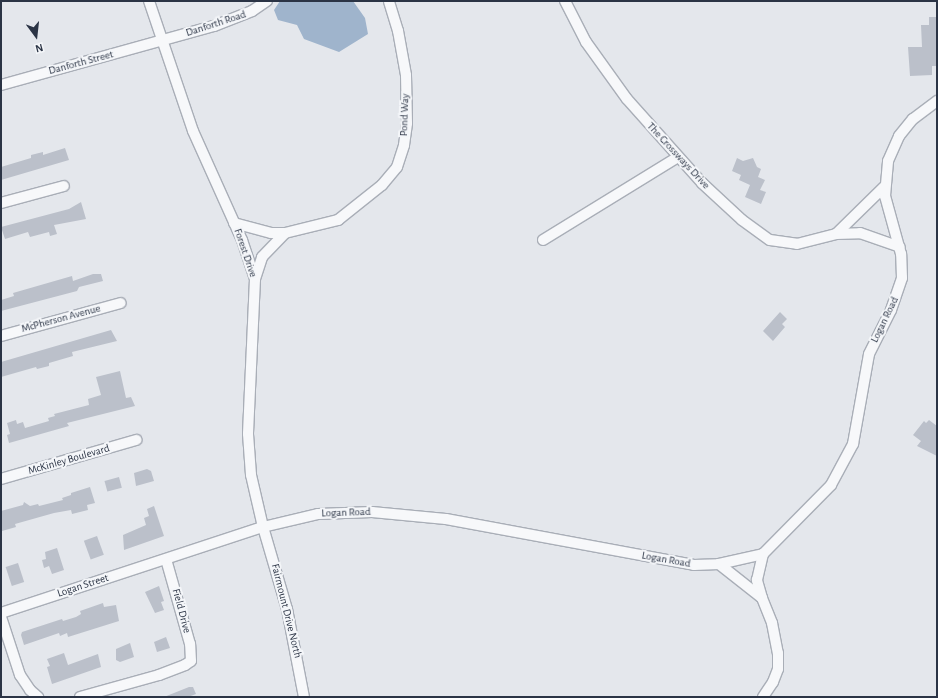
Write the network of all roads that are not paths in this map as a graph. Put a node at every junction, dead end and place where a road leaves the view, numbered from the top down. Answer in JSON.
{"nodes":[{"id":1,"x":149,"y":1,"type":"edge"},
{"id":2,"x":267,"y":1,"type":"edge"},
{"id":3,"x":389,"y":1,"type":"edge"},
{"id":4,"x":565,"y":1,"type":"edge"},
{"id":5,"x":161,"y":41,"type":"junction"},
{"id":6,"x":1,"y":84,"type":"edge"},
{"id":7,"x":937,"y":101,"type":"edge"},
{"id":8,"x":678,"y":157,"type":"junction"},
{"id":9,"x":64,"y":186,"type":"dead end"},
{"id":10,"x":884,"y":187,"type":"junction"},
{"id":11,"x":1,"y":203,"type":"edge"},
{"id":12,"x":234,"y":223,"type":"junction"},
{"id":13,"x":284,"y":233,"type":"junction"},
{"id":14,"x":836,"y":234,"type":"junction"},
{"id":15,"x":543,"y":240,"type":"dead end"},
{"id":16,"x":900,"y":247,"type":"junction"},
{"id":17,"x":255,"y":279,"type":"junction"},
{"id":18,"x":121,"y":303,"type":"dead end"},
{"id":19,"x":1,"y":336,"type":"edge"},
{"id":20,"x":136,"y":440,"type":"dead end"},
{"id":21,"x":1,"y":479,"type":"edge"},
{"id":22,"x":263,"y":527,"type":"junction"},
{"id":23,"x":763,"y":554,"type":"junction"},
{"id":24,"x":166,"y":559,"type":"junction"},
{"id":25,"x":719,"y":564,"type":"junction"},
{"id":26,"x":762,"y":598,"type":"junction"},
{"id":27,"x":1,"y":613,"type":"edge"},
{"id":28,"x":1,"y":617,"type":"edge"},
{"id":29,"x":36,"y":695,"type":"edge"},
{"id":30,"x":80,"y":697,"type":"edge"},
{"id":31,"x":304,"y":697,"type":"edge"},
{"id":32,"x":763,"y":697,"type":"edge"}],
"edges":[{"from":1,"to":5,"type":"street","name":"Forest Drive"},
{"from":2,"to":5,"type":"street","name":"Danforth Road"},
{"from":3,"to":13,"type":"street","name":"Pond Way"},
{"from":4,"to":8,"type":"street","name":"The Crossways Drive"},
{"from":5,"to":6,"type":"street","name":"Danforth Street"},
{"from":5,"to":12,"type":"street","name":"Forest Drive"},
{"from":7,"to":10,"type":"street"},
{"from":8,"to":14,"type":"street","name":"The Crossways Drive"},
{"from":8,"to":15,"type":"street"},
{"from":9,"to":11,"type":"street"},
{"from":10,"to":14,"type":"street"},
{"from":10,"to":16,"type":"street","name":"Logan Road"},
{"from":12,"to":13,"type":"street","name":"Pond Way"},
{"from":12,"to":17,"type":"street","name":"Forest Drive"},
{"from":13,"to":17,"type":"street"},
{"from":14,"to":16,"type":"street","name":"The Crossways Drive"},
{"from":16,"to":23,"type":"street","name":"Logan Road"},
{"from":17,"to":22,"type":"street","name":"Forest Drive"},
{"from":18,"to":19,"type":"street","name":"McPherson Avenue"},
{"from":20,"to":21,"type":"street","name":"McKinley Boulevard"},
{"from":22,"to":24,"type":"street","name":"Logan Road"},
{"from":22,"to":25,"type":"street","name":"Logan Road"},
{"from":22,"to":31,"type":"street","name":"Fairmount Drive North"},
{"from":23,"to":25,"type":"street","name":"Logan Road"},
{"from":23,"to":26,"type":"street"},
{"from":24,"to":27,"type":"street","name":"Logan Street"},
{"from":24,"to":30,"type":"street","name":"Field Drive"},
{"from":25,"to":26,"type":"street"},
{"from":26,"to":32,"type":"street"},
{"from":28,"to":29,"type":"street"}]}
